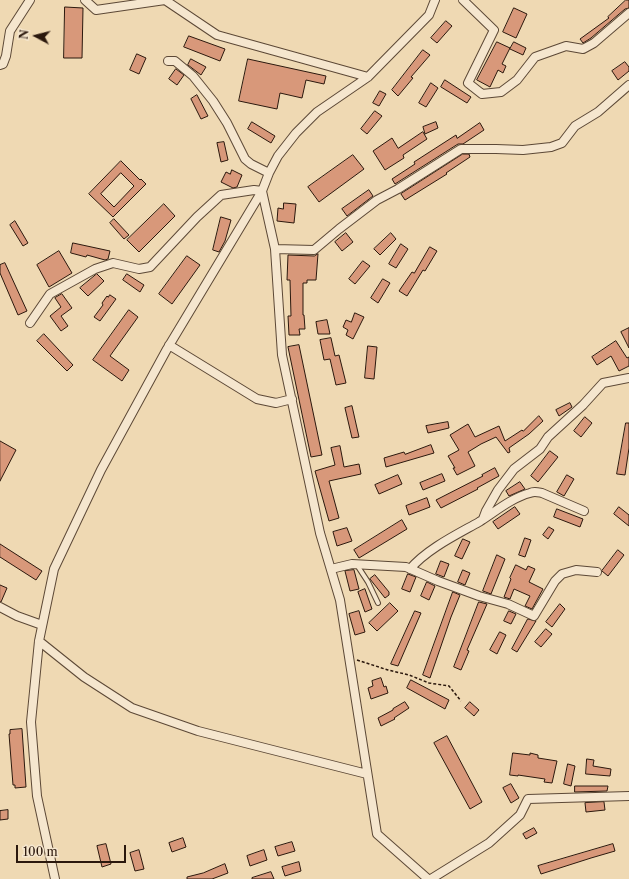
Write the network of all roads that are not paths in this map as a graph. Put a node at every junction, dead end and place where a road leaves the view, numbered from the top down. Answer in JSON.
{"nodes":[{"id":1,"x":30,"y":0,"type":"edge"},
{"id":2,"x":85,"y":0,"type":"edge"},
{"id":3,"x":435,"y":0,"type":"edge"},
{"id":4,"x":463,"y":0,"type":"edge"},
{"id":5,"x":629,"y":13,"type":"edge"},
{"id":6,"x":168,"y":61,"type":"dead end"},
{"id":7,"x":0,"y":65,"type":"edge"},
{"id":8,"x":368,"y":77,"type":"junction"},
{"id":9,"x":629,"y":86,"type":"edge"},
{"id":10,"x":269,"y":173,"type":"junction"},
{"id":11,"x":262,"y":191,"type":"junction"},
{"id":12,"x":275,"y":249,"type":"junction"},
{"id":13,"x":30,"y":323,"type":"dead end"},
{"id":14,"x":169,"y":345,"type":"junction"},
{"id":15,"x":629,"y":378,"type":"edge"},
{"id":16,"x":292,"y":399,"type":"junction"},
{"id":17,"x":584,"y":511,"type":"dead end"},
{"id":18,"x":483,"y":519,"type":"junction"},
{"id":19,"x":357,"y":565,"type":"junction"},
{"id":20,"x":331,"y":569,"type":"junction"},
{"id":21,"x":410,"y":569,"type":"junction"},
{"id":22,"x":597,"y":572,"type":"dead end"},
{"id":23,"x":378,"y":603,"type":"dead end"},
{"id":24,"x":0,"y":607,"type":"edge"},
{"id":25,"x":42,"y":625,"type":"junction"},
{"id":26,"x":39,"y":641,"type":"junction"},
{"id":27,"x":367,"y":774,"type":"junction"},
{"id":28,"x":629,"y":796,"type":"edge"},
{"id":29,"x":56,"y":879,"type":"edge"},
{"id":30,"x":429,"y":879,"type":"edge"}],
"edges":[{"from":1,"to":7,"type":"street"},
{"from":2,"to":8,"type":"street"},
{"from":3,"to":8,"type":"street"},
{"from":4,"to":5,"type":"street"},
{"from":6,"to":10,"type":"street"},
{"from":8,"to":10,"type":"street"},
{"from":9,"to":12,"type":"street"},
{"from":10,"to":11,"type":"street"},
{"from":11,"to":12,"type":"street"},
{"from":11,"to":13,"type":"street"},
{"from":11,"to":14,"type":"street"},
{"from":12,"to":16,"type":"street"},
{"from":14,"to":16,"type":"street"},
{"from":14,"to":25,"type":"street"},
{"from":15,"to":18,"type":"street"},
{"from":16,"to":20,"type":"street"},
{"from":17,"to":18,"type":"street"},
{"from":18,"to":21,"type":"street"},
{"from":19,"to":20,"type":"street"},
{"from":19,"to":21,"type":"street"},
{"from":19,"to":23,"type":"lane"},
{"from":20,"to":27,"type":"street"},
{"from":21,"to":22,"type":"street"},
{"from":24,"to":25,"type":"street"},
{"from":25,"to":26,"type":"street"},
{"from":26,"to":27,"type":"street"},
{"from":26,"to":29,"type":"street"},
{"from":27,"to":30,"type":"street"},
{"from":28,"to":30,"type":"street"}]}
